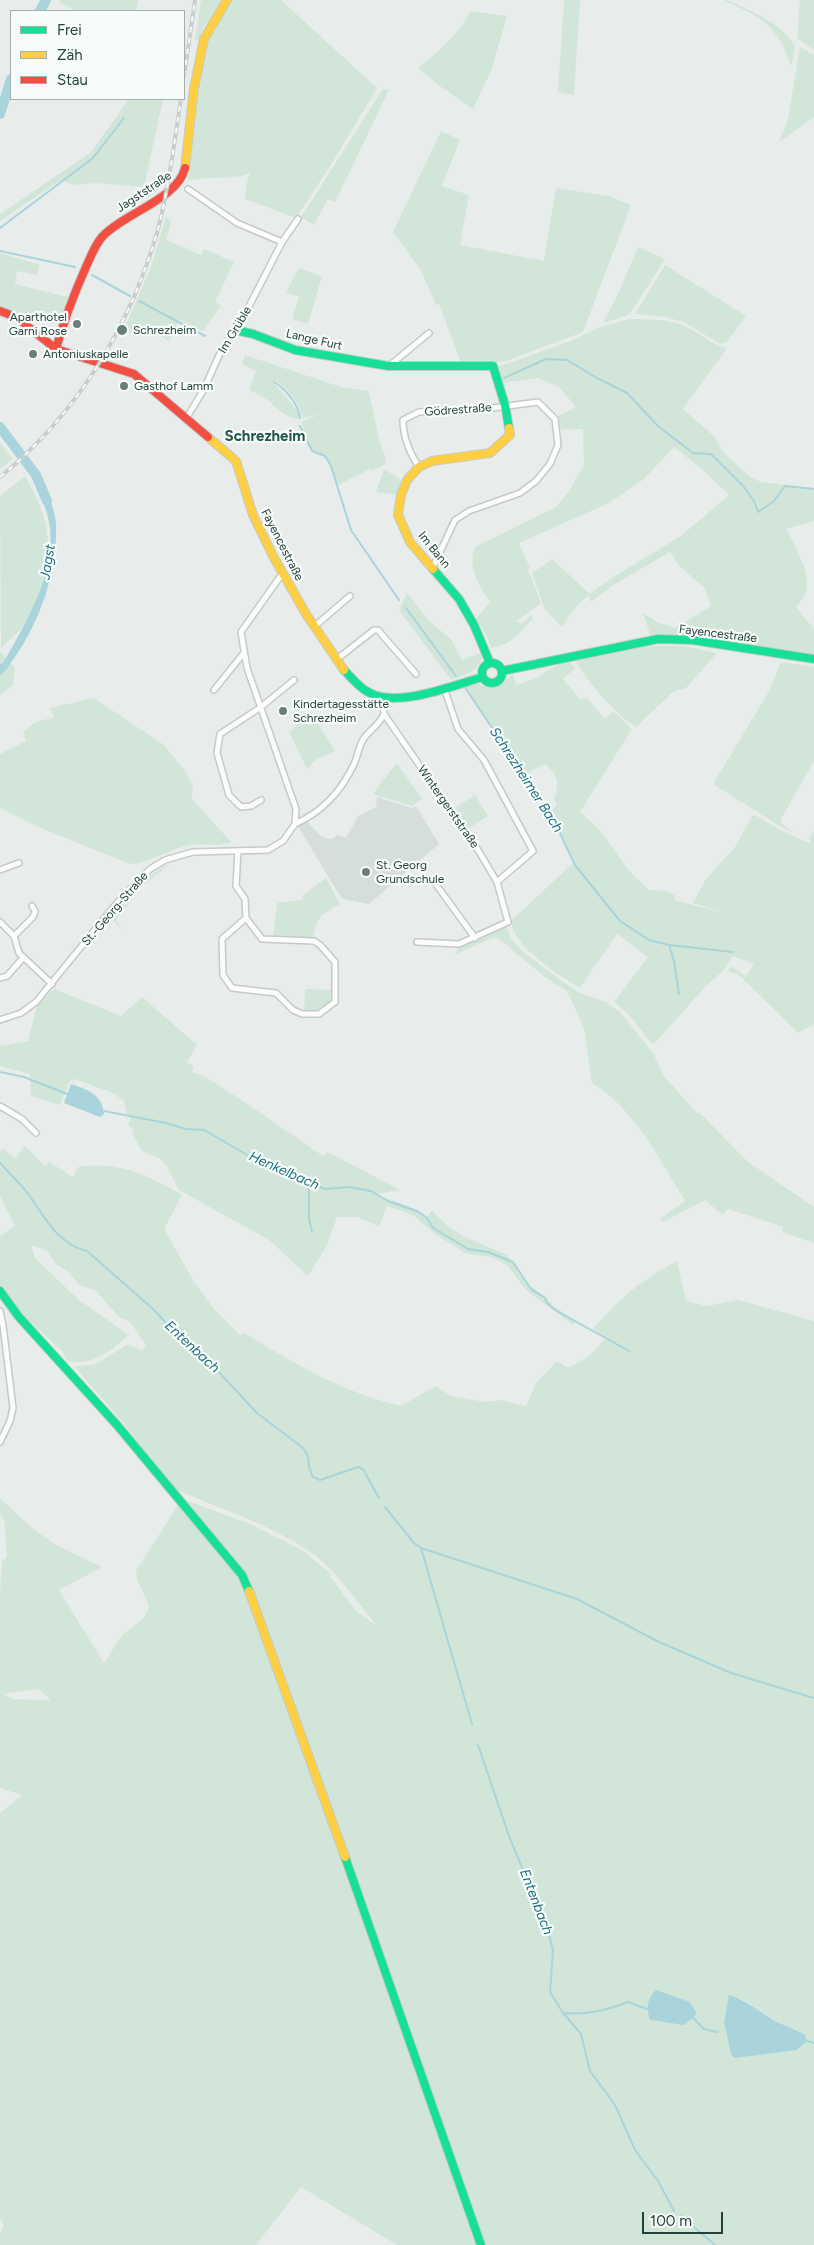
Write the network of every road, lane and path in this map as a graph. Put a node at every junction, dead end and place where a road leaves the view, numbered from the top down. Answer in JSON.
{"nodes":[{"id":1,"x":227,"y":0,"type":"edge"},
{"id":2,"x":188,"y":189,"type":"dead end"},
{"id":3,"x":298,"y":219,"type":"dead end"},
{"id":4,"x":282,"y":242,"type":"junction"},
{"id":5,"x":0,"y":311,"type":"edge"},
{"id":6,"x":235,"y":330,"type":"junction"},
{"id":7,"x":429,"y":332,"type":"dead end"},
{"id":8,"x":56,"y":349,"type":"junction"},
{"id":9,"x":388,"y":366,"type":"junction"},
{"id":10,"x":506,"y":405,"type":"junction"},
{"id":11,"x":187,"y":417,"type":"junction"},
{"id":12,"x":419,"y":467,"type":"junction"},
{"id":13,"x":433,"y":567,"type":"junction"},
{"id":14,"x":282,"y":574,"type":"junction"},
{"id":15,"x":350,"y":596,"type":"dead end"},
{"id":16,"x":315,"y":626,"type":"junction"},
{"id":17,"x":243,"y":654,"type":"junction"},
{"id":18,"x":814,"y":659,"type":"edge"},
{"id":19,"x":336,"y":660,"type":"junction"},
{"id":20,"x":490,"y":663,"type":"junction"},
{"id":21,"x":502,"y":671,"type":"junction"},
{"id":22,"x":416,"y":674,"type":"dead end"},
{"id":23,"x":483,"y":677,"type":"junction"},
{"id":24,"x":294,"y":680,"type":"dead end"},
{"id":25,"x":444,"y":688,"type":"junction"},
{"id":26,"x":214,"y":690,"type":"dead end"},
{"id":27,"x":382,"y":697,"type":"junction"},
{"id":28,"x":262,"y":707,"type":"junction"},
{"id":29,"x":384,"y":714,"type":"junction"},
{"id":30,"x":261,"y":800,"type":"dead end"},
{"id":31,"x":295,"y":824,"type":"junction"},
{"id":32,"x":238,"y":852,"type":"junction"},
{"id":33,"x":19,"y":863,"type":"dead end"},
{"id":34,"x":0,"y":870,"type":"edge"},
{"id":35,"x":497,"y":882,"type":"junction"},
{"id":36,"x":435,"y":883,"type":"dead end"},
{"id":37,"x":32,"y":906,"type":"dead end"},
{"id":38,"x":246,"y":918,"type":"junction"},
{"id":39,"x":0,"y":922,"type":"edge"},
{"id":40,"x":14,"y":936,"type":"junction"},
{"id":41,"x":475,"y":938,"type":"junction"},
{"id":42,"x":417,"y":942,"type":"dead end"},
{"id":43,"x":23,"y":958,"type":"junction"},
{"id":44,"x":0,"y":978,"type":"edge"},
{"id":45,"x":52,"y":984,"type":"junction"},
{"id":46,"x":0,"y":1020,"type":"edge"},
{"id":47,"x":0,"y":1106,"type":"edge"},
{"id":48,"x":36,"y":1133,"type":"dead end"},
{"id":49,"x":0,"y":1291,"type":"edge"},
{"id":50,"x":0,"y":1312,"type":"edge"},
{"id":51,"x":0,"y":1442,"type":"edge"},
{"id":52,"x":480,"y":2245,"type":"edge"}],
"edges":[{"from":1,"to":8,"type":"street","name":"Jagststraße"},
{"from":2,"to":4,"type":"street"},
{"from":3,"to":4,"type":"street","name":"Im Grüble"},
{"from":4,"to":6,"type":"street","name":"Im Grüble"},
{"from":5,"to":8,"type":"street","name":"Fayencestraße"},
{"from":6,"to":9,"type":"street","name":"Lange Furt"},
{"from":6,"to":11,"type":"street","name":"Im Grüble"},
{"from":7,"to":9,"type":"street"},
{"from":8,"to":11,"type":"street","name":"Fayencestraße"},
{"from":9,"to":10,"type":"street","name":"Lange Furt"},
{"from":10,"to":12,"type":"street"},
{"from":10,"to":12,"type":"street","name":"Gödrestraße"},
{"from":10,"to":13,"type":"street"},
{"from":11,"to":14,"type":"street","name":"Fayencestraße"},
{"from":12,"to":13,"type":"street","name":"Im Bann"},
{"from":13,"to":20,"type":"street","name":"Im Bann"},
{"from":14,"to":16,"type":"street","name":"Fayencestraße"},
{"from":14,"to":17,"type":"street"},
{"from":15,"to":16,"type":"street"},
{"from":16,"to":19,"type":"street","name":"Fayencestraße"},
{"from":17,"to":26,"type":"street"},
{"from":17,"to":28,"type":"street"},
{"from":18,"to":21,"type":"street","name":"Fayencestraße"},
{"from":19,"to":22,"type":"street"},
{"from":19,"to":27,"type":"street","name":"Fayencestraße"},
{"from":20,"to":21,"type":"street"},
{"from":20,"to":23,"type":"street"},
{"from":21,"to":23,"type":"street","name":"Fayencestraße"},
{"from":23,"to":25,"type":"street","name":"Fayencestraße"},
{"from":24,"to":28,"type":"street"},
{"from":25,"to":27,"type":"street","name":"Fayencestraße"},
{"from":25,"to":35,"type":"street"},
{"from":27,"to":29,"type":"street","name":"Wintergerststraße"},
{"from":28,"to":30,"type":"street"},
{"from":28,"to":31,"type":"street"},
{"from":29,"to":31,"type":"street","name":"St.-Georg-Straße"},
{"from":29,"to":35,"type":"street","name":"Wintergerststraße"},
{"from":31,"to":32,"type":"street","name":"St.-Georg-Straße"},
{"from":32,"to":38,"type":"street"},
{"from":32,"to":45,"type":"street","name":"St.-Georg-Straße"},
{"from":33,"to":34,"type":"street"},
{"from":35,"to":41,"type":"street","name":"Wintergerststraße"},
{"from":36,"to":41,"type":"street"},
{"from":37,"to":40,"type":"street"},
{"from":38,"to":38,"type":"street"},
{"from":39,"to":40,"type":"street"},
{"from":40,"to":43,"type":"street"},
{"from":41,"to":42,"type":"street"},
{"from":43,"to":44,"type":"street"},
{"from":43,"to":45,"type":"street"},
{"from":45,"to":46,"type":"street","name":"St.-Georg-Straße"},
{"from":47,"to":48,"type":"street"},
{"from":49,"to":52,"type":"street"},
{"from":50,"to":51,"type":"street"}]}
